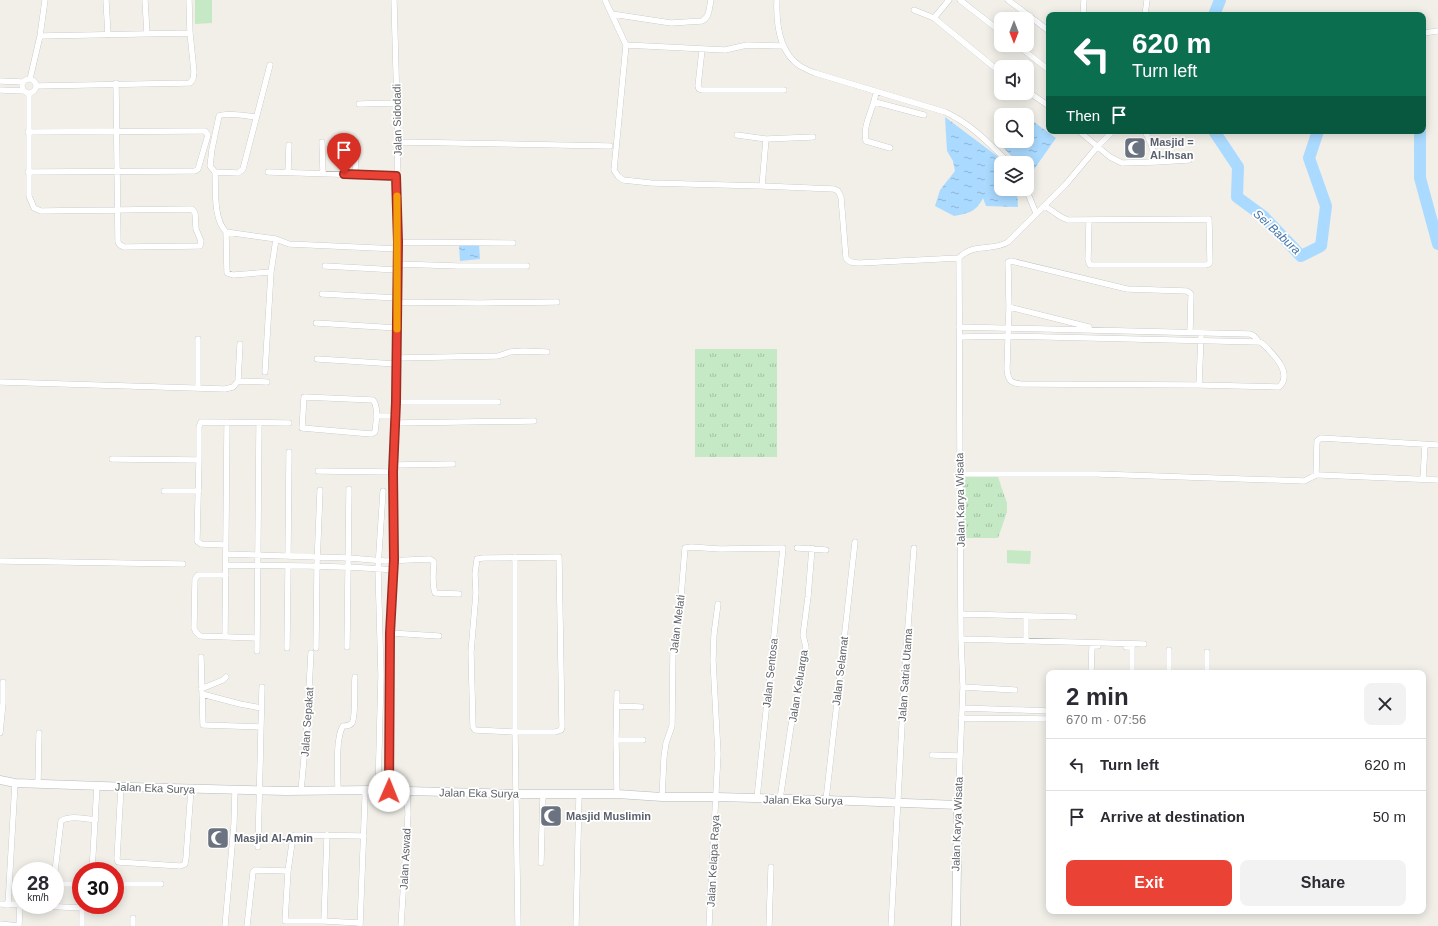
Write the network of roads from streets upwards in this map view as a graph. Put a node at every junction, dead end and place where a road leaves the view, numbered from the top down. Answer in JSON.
{"nodes":[{"id":1,"x":45,"y":0,"type":"edge"},
{"id":2,"x":106,"y":0,"type":"edge"},
{"id":3,"x":145,"y":0,"type":"edge"},
{"id":4,"x":189,"y":0,"type":"edge"},
{"id":5,"x":394,"y":0,"type":"edge"},
{"id":6,"x":605,"y":0,"type":"edge"},
{"id":7,"x":711,"y":0,"type":"edge"},
{"id":8,"x":777,"y":0,"type":"edge"},
{"id":9,"x":949,"y":0,"type":"edge"},
{"id":10,"x":960,"y":0,"type":"edge"},
{"id":11,"x":1008,"y":0,"type":"edge"},
{"id":12,"x":1084,"y":0,"type":"edge"},
{"id":13,"x":1147,"y":0,"type":"edge"},
{"id":14,"x":914,"y":10,"type":"dead end"},
{"id":15,"x":1083,"y":12,"type":"edge"},
{"id":16,"x":1145,"y":12,"type":"edge"},
{"id":17,"x":612,"y":14,"type":"junction"},
{"id":18,"x":934,"y":18,"type":"junction"},
{"id":19,"x":994,"y":27,"type":"edge"},
{"id":20,"x":1046,"y":29,"type":"edge"},
{"id":21,"x":1438,"y":31,"type":"edge"},
{"id":22,"x":1426,"y":32,"type":"edge"},
{"id":23,"x":190,"y":33,"type":"junction"},
{"id":24,"x":147,"y":34,"type":"junction"},
{"id":25,"x":108,"y":35,"type":"junction"},
{"id":26,"x":40,"y":36,"type":"junction"},
{"id":27,"x":626,"y":45,"type":"junction"},
{"id":28,"x":783,"y":46,"type":"junction"},
{"id":29,"x":702,"y":50,"type":"junction"},
{"id":30,"x":1026,"y":52,"type":"edge"},
{"id":31,"x":270,"y":65,"type":"dead end"},
{"id":32,"x":994,"y":67,"type":"edge"},
{"id":33,"x":1046,"y":68,"type":"edge"},
{"id":34,"x":30,"y":79,"type":"junction"},
{"id":35,"x":0,"y":81,"type":"edge"},
{"id":36,"x":23,"y":82,"type":"junction"},
{"id":37,"x":116,"y":84,"type":"junction"},
{"id":38,"x":36,"y":86,"type":"junction"},
{"id":39,"x":0,"y":90,"type":"edge"},
{"id":40,"x":784,"y":90,"type":"dead end"},
{"id":41,"x":26,"y":92,"type":"junction"},
{"id":42,"x":876,"y":92,"type":"junction"},
{"id":43,"x":1034,"y":96,"type":"edge"},
{"id":44,"x":875,"y":102,"type":"junction"},
{"id":45,"x":397,"y":103,"type":"junction"},
{"id":46,"x":359,"y":104,"type":"dead end"},
{"id":47,"x":1046,"y":104,"type":"edge"},
{"id":48,"x":924,"y":115,"type":"dead end"},
{"id":49,"x":256,"y":118,"type":"junction"},
{"id":50,"x":28,"y":132,"type":"junction"},
{"id":51,"x":116,"y":132,"type":"junction"},
{"id":52,"x":1082,"y":134,"type":"edge"},
{"id":53,"x":1110,"y":134,"type":"edge"},
{"id":54,"x":1146,"y":134,"type":"edge"},
{"id":55,"x":738,"y":135,"type":"dead end"},
{"id":56,"x":813,"y":137,"type":"dead end"},
{"id":57,"x":766,"y":139,"type":"junction"},
{"id":58,"x":322,"y":142,"type":"dead end"},
{"id":59,"x":356,"y":142,"type":"dead end"},
{"id":60,"x":398,"y":142,"type":"junction"},
{"id":61,"x":289,"y":145,"type":"dead end"},
{"id":62,"x":610,"y":146,"type":"dead end"},
{"id":63,"x":1097,"y":147,"type":"junction"},
{"id":64,"x":890,"y":148,"type":"dead end"},
{"id":65,"x":1002,"y":156,"type":"edge"},
{"id":66,"x":1189,"y":160,"type":"dead end"},
{"id":67,"x":1156,"y":162,"type":"junction"},
{"id":68,"x":117,"y":171,"type":"junction"},
{"id":69,"x":28,"y":172,"type":"junction"},
{"id":70,"x":215,"y":172,"type":"junction"},
{"id":71,"x":268,"y":172,"type":"dead end"},
{"id":72,"x":288,"y":172,"type":"junction"},
{"id":73,"x":323,"y":173,"type":"junction"},
{"id":74,"x":356,"y":174,"type":"junction"},
{"id":75,"x":396,"y":176,"type":"junction"},
{"id":76,"x":762,"y":186,"type":"junction"},
{"id":77,"x":1029,"y":196,"type":"edge"},
{"id":78,"x":1045,"y":206,"type":"junction"},
{"id":79,"x":118,"y":209,"type":"junction"},
{"id":80,"x":1036,"y":213,"type":"junction"},
{"id":81,"x":1089,"y":220,"type":"junction"},
{"id":82,"x":226,"y":232,"type":"junction"},
{"id":83,"x":276,"y":239,"type":"junction"},
{"id":84,"x":513,"y":243,"type":"dead end"},
{"id":85,"x":398,"y":246,"type":"junction"},
{"id":86,"x":959,"y":258,"type":"junction"},
{"id":87,"x":325,"y":266,"type":"dead end"},
{"id":88,"x":527,"y":266,"type":"dead end"},
{"id":89,"x":398,"y":267,"type":"junction"},
{"id":90,"x":271,"y":272,"type":"junction"},
{"id":91,"x":322,"y":294,"type":"dead end"},
{"id":92,"x":397,"y":300,"type":"junction"},
{"id":93,"x":557,"y":302,"type":"dead end"},
{"id":94,"x":1009,"y":307,"type":"junction"},
{"id":95,"x":316,"y":323,"type":"dead end"},
{"id":96,"x":959,"y":327,"type":"junction"},
{"id":97,"x":397,"y":328,"type":"junction"},
{"id":98,"x":1008,"y":328,"type":"junction"},
{"id":99,"x":1100,"y":330,"type":"junction"},
{"id":100,"x":1190,"y":332,"type":"junction"},
{"id":101,"x":1201,"y":333,"type":"junction"},
{"id":102,"x":1009,"y":336,"type":"junction"},
{"id":103,"x":960,"y":337,"type":"junction"},
{"id":104,"x":198,"y":339,"type":"dead end"},
{"id":105,"x":1201,"y":340,"type":"junction"},
{"id":106,"x":1258,"y":342,"type":"junction"},
{"id":107,"x":240,"y":344,"type":"dead end"},
{"id":108,"x":548,"y":352,"type":"dead end"},
{"id":109,"x":317,"y":359,"type":"dead end"},
{"id":110,"x":396,"y":360,"type":"junction"},
{"id":111,"x":265,"y":372,"type":"dead end"},
{"id":112,"x":238,"y":381,"type":"junction"},
{"id":113,"x":0,"y":382,"type":"edge"},
{"id":114,"x":267,"y":382,"type":"dead end"},
{"id":115,"x":1199,"y":385,"type":"junction"},
{"id":116,"x":198,"y":387,"type":"junction"},
{"id":117,"x":396,"y":402,"type":"junction"},
{"id":118,"x":498,"y":402,"type":"dead end"},
{"id":119,"x":376,"y":416,"type":"junction"},
{"id":120,"x":396,"y":416,"type":"junction"},
{"id":121,"x":534,"y":421,"type":"dead end"},
{"id":122,"x":227,"y":422,"type":"junction"},
{"id":123,"x":259,"y":423,"type":"junction"},
{"id":124,"x":289,"y":423,"type":"dead end"},
{"id":125,"x":396,"y":423,"type":"junction"},
{"id":126,"x":1424,"y":445,"type":"junction"},
{"id":127,"x":1438,"y":445,"type":"edge"},
{"id":128,"x":289,"y":452,"type":"dead end"},
{"id":129,"x":112,"y":459,"type":"dead end"},
{"id":130,"x":199,"y":460,"type":"junction"},
{"id":131,"x":453,"y":464,"type":"dead end"},
{"id":132,"x":394,"y":465,"type":"junction"},
{"id":133,"x":318,"y":471,"type":"dead end"},
{"id":134,"x":393,"y":472,"type":"junction"},
{"id":135,"x":960,"y":474,"type":"junction"},
{"id":136,"x":1316,"y":475,"type":"junction"},
{"id":137,"x":1423,"y":479,"type":"junction"},
{"id":138,"x":1438,"y":480,"type":"edge"},
{"id":139,"x":349,"y":489,"type":"dead end"},
{"id":140,"x":320,"y":490,"type":"dead end"},
{"id":141,"x":164,"y":491,"type":"dead end"},
{"id":142,"x":199,"y":491,"type":"junction"},
{"id":143,"x":383,"y":491,"type":"dead end"},
{"id":144,"x":855,"y":542,"type":"dead end"},
{"id":145,"x":225,"y":545,"type":"junction"},
{"id":146,"x":783,"y":548,"type":"joint"},
{"id":147,"x":797,"y":548,"type":"dead end"},
{"id":148,"x":812,"y":548,"type":"junction"},
{"id":149,"x":914,"y":548,"type":"dead end"},
{"id":150,"x":826,"y":550,"type":"dead end"},
{"id":151,"x":226,"y":554,"type":"junction"},
{"id":152,"x":258,"y":554,"type":"junction"},
{"id":153,"x":288,"y":555,"type":"junction"},
{"id":154,"x":317,"y":557,"type":"junction"},
{"id":155,"x":349,"y":558,"type":"junction"},
{"id":156,"x":514,"y":558,"type":"junction"},
{"id":157,"x":380,"y":560,"type":"junction"},
{"id":158,"x":394,"y":560,"type":"junction"},
{"id":159,"x":0,"y":561,"type":"edge"},
{"id":160,"x":183,"y":564,"type":"dead end"},
{"id":161,"x":226,"y":565,"type":"junction"},
{"id":162,"x":258,"y":565,"type":"junction"},
{"id":163,"x":317,"y":565,"type":"junction"},
{"id":164,"x":288,"y":566,"type":"junction"},
{"id":165,"x":349,"y":567,"type":"junction"},
{"id":166,"x":378,"y":568,"type":"junction"},
{"id":167,"x":393,"y":570,"type":"junction"},
{"id":168,"x":226,"y":575,"type":"junction"},
{"id":169,"x":459,"y":594,"type":"dead end"},
{"id":170,"x":718,"y":604,"type":"dead end"},
{"id":171,"x":962,"y":614,"type":"junction"},
{"id":172,"x":1026,"y":616,"type":"junction"},
{"id":173,"x":1074,"y":617,"type":"dead end"},
{"id":174,"x":390,"y":633,"type":"junction"},
{"id":175,"x":439,"y":636,"type":"dead end"},
{"id":176,"x":225,"y":637,"type":"junction"},
{"id":177,"x":257,"y":638,"type":"junction"},
{"id":178,"x":961,"y":639,"type":"junction"},
{"id":179,"x":1026,"y":641,"type":"junction"},
{"id":180,"x":1144,"y":644,"type":"dead end"},
{"id":181,"x":347,"y":647,"type":"dead end"},
{"id":182,"x":286,"y":648,"type":"dead end"},
{"id":183,"x":316,"y":648,"type":"dead end"},
{"id":184,"x":1169,"y":650,"type":"dead end"},
{"id":185,"x":257,"y":651,"type":"dead end"},
{"id":186,"x":1207,"y":652,"type":"dead end"},
{"id":187,"x":311,"y":653,"type":"dead end"},
{"id":188,"x":201,"y":657,"type":"dead end"},
{"id":189,"x":1091,"y":670,"type":"edge"},
{"id":190,"x":1132,"y":670,"type":"edge"},
{"id":191,"x":1169,"y":670,"type":"edge"},
{"id":192,"x":1207,"y":670,"type":"edge"},
{"id":193,"x":226,"y":677,"type":"dead end"},
{"id":194,"x":355,"y":677,"type":"dead end"},
{"id":195,"x":3,"y":682,"type":"dead end"},
{"id":196,"x":262,"y":686,"type":"dead end"},
{"id":197,"x":963,"y":687,"type":"junction"},
{"id":198,"x":1016,"y":690,"type":"dead end"},
{"id":199,"x":202,"y":692,"type":"junction"},
{"id":200,"x":618,"y":693,"type":"dead end"},
{"id":201,"x":618,"y":706,"type":"junction"},
{"id":202,"x":642,"y":707,"type":"dead end"},
{"id":203,"x":261,"y":708,"type":"junction"},
{"id":204,"x":962,"y":708,"type":"junction"},
{"id":205,"x":1046,"y":711,"type":"edge"},
{"id":206,"x":1,"y":715,"type":"edge"},
{"id":207,"x":961,"y":718,"type":"junction"},
{"id":208,"x":1046,"y":719,"type":"edge"},
{"id":209,"x":261,"y":727,"type":"junction"},
{"id":210,"x":515,"y":732,"type":"junction"},
{"id":211,"x":39,"y":733,"type":"dead end"},
{"id":212,"x":0,"y":734,"type":"edge"},
{"id":213,"x":616,"y":740,"type":"junction"},
{"id":214,"x":643,"y":740,"type":"dead end"},
{"id":215,"x":932,"y":755,"type":"dead end"},
{"id":216,"x":959,"y":756,"type":"junction"},
{"id":217,"x":0,"y":780,"type":"edge"},
{"id":218,"x":15,"y":783,"type":"junction"},
{"id":219,"x":38,"y":783,"type":"junction"},
{"id":220,"x":96,"y":786,"type":"junction"},
{"id":221,"x":121,"y":787,"type":"junction"},
{"id":222,"x":191,"y":788,"type":"junction"},
{"id":223,"x":235,"y":790,"type":"junction"},
{"id":224,"x":259,"y":790,"type":"junction"},
{"id":225,"x":365,"y":790,"type":"junction"},
{"id":226,"x":378,"y":790,"type":"junction"},
{"id":227,"x":301,"y":791,"type":"junction"},
{"id":228,"x":338,"y":791,"type":"junction"},
{"id":229,"x":389,"y":791,"type":"junction"},
{"id":230,"x":407,"y":791,"type":"junction"},
{"id":231,"x":516,"y":794,"type":"junction"},
{"id":232,"x":543,"y":794,"type":"junction"},
{"id":233,"x":617,"y":794,"type":"junction"},
{"id":234,"x":579,"y":795,"type":"junction"},
{"id":235,"x":662,"y":797,"type":"junction"},
{"id":236,"x":717,"y":797,"type":"junction"},
{"id":237,"x":756,"y":798,"type":"junction"},
{"id":238,"x":780,"y":799,"type":"junction"},
{"id":239,"x":826,"y":800,"type":"junction"},
{"id":240,"x":896,"y":802,"type":"junction"},
{"id":241,"x":958,"y":805,"type":"junction"},
{"id":242,"x":96,"y":820,"type":"junction"},
{"id":243,"x":327,"y":835,"type":"junction"},
{"id":244,"x":364,"y":836,"type":"junction"},
{"id":245,"x":258,"y":848,"type":"dead end"},
{"id":246,"x":56,"y":862,"type":"edge"},
{"id":247,"x":93,"y":862,"type":"edge"},
{"id":248,"x":541,"y":863,"type":"dead end"},
{"id":249,"x":771,"y":867,"type":"dead end"},
{"id":250,"x":288,"y":871,"type":"junction"},
{"id":251,"x":124,"y":884,"type":"edge"},
{"id":252,"x":162,"y":884,"type":"dead end"},
{"id":253,"x":0,"y":904,"type":"edge"},
{"id":254,"x":8,"y":905,"type":"junction"},
{"id":255,"x":12,"y":905,"type":"edge"},
{"id":256,"x":64,"y":907,"type":"edge"},
{"id":257,"x":20,"y":914,"type":"edge"},
{"id":258,"x":133,"y":918,"type":"dead end"},
{"id":259,"x":324,"y":921,"type":"junction"},
{"id":260,"x":285,"y":923,"type":"edge"},
{"id":261,"x":0,"y":924,"type":"edge"},
{"id":262,"x":360,"y":925,"type":"edge"},
{"id":263,"x":20,"y":926,"type":"edge"},
{"id":264,"x":82,"y":926,"type":"edge"},
{"id":265,"x":133,"y":926,"type":"edge"},
{"id":266,"x":225,"y":926,"type":"edge"},
{"id":267,"x":247,"y":926,"type":"edge"},
{"id":268,"x":402,"y":926,"type":"edge"},
{"id":269,"x":518,"y":926,"type":"edge"},
{"id":270,"x":576,"y":926,"type":"edge"},
{"id":271,"x":709,"y":926,"type":"edge"},
{"id":272,"x":769,"y":926,"type":"edge"},
{"id":273,"x":890,"y":926,"type":"edge"},
{"id":274,"x":956,"y":926,"type":"edge"}],
"edges":[{"from":1,"to":26,"type":"street"},
{"from":2,"to":25,"type":"street"},
{"from":3,"to":24,"type":"street"},
{"from":4,"to":23,"type":"street"},
{"from":5,"to":45,"type":"street","name":"Jalan Sidodadi"},
{"from":6,"to":17,"type":"street"},
{"from":7,"to":17,"type":"street"},
{"from":8,"to":28,"type":"street"},
{"from":9,"to":18,"type":"street"},
{"from":10,"to":19,"type":"street"},
{"from":11,"to":20,"type":"street"},
{"from":12,"to":15,"type":"street"},
{"from":13,"to":16,"type":"street"},
{"from":14,"to":18,"type":"street"},
{"from":17,"to":27,"type":"street"},
{"from":18,"to":32,"type":"street"},
{"from":21,"to":22,"type":"street"},
{"from":23,"to":24,"type":"street"},
{"from":23,"to":37,"type":"street"},
{"from":24,"to":25,"type":"street"},
{"from":25,"to":26,"type":"street"},
{"from":26,"to":34,"type":"street"},
{"from":27,"to":29,"type":"street"},
{"from":27,"to":76,"type":"street"},
{"from":28,"to":29,"type":"street"},
{"from":28,"to":42,"type":"street"},
{"from":29,"to":40,"type":"street"},
{"from":30,"to":33,"type":"street"},
{"from":31,"to":49,"type":"street"},
{"from":34,"to":36,"type":"street"},
{"from":34,"to":38,"type":"street"},
{"from":35,"to":36,"type":"street"},
{"from":36,"to":41,"type":"street"},
{"from":37,"to":38,"type":"street"},
{"from":37,"to":51,"type":"street"},
{"from":38,"to":41,"type":"street"},
{"from":39,"to":41,"type":"street"},
{"from":41,"to":50,"type":"street"},
{"from":42,"to":44,"type":"street"},
{"from":42,"to":65,"type":"street"},
{"from":43,"to":47,"type":"street"},
{"from":44,"to":48,"type":"street"},
{"from":44,"to":64,"type":"street"},
{"from":45,"to":46,"type":"street"},
{"from":45,"to":60,"type":"street","name":"Jalan Sidodadi"},
{"from":49,"to":70,"type":"street"},
{"from":49,"to":70,"type":"street"},
{"from":50,"to":51,"type":"street"},
{"from":50,"to":69,"type":"street"},
{"from":51,"to":68,"type":"street"},
{"from":51,"to":68,"type":"street"},
{"from":52,"to":63,"type":"street"},
{"from":53,"to":63,"type":"street"},
{"from":54,"to":67,"type":"street"},
{"from":55,"to":57,"type":"street"},
{"from":56,"to":57,"type":"street"},
{"from":57,"to":76,"type":"street"},
{"from":58,"to":73,"type":"street"},
{"from":59,"to":74,"type":"street"},
{"from":60,"to":62,"type":"street"},
{"from":60,"to":75,"type":"street","name":"Jalan Sidodadi"},
{"from":61,"to":72,"type":"street"},
{"from":63,"to":67,"type":"street"},
{"from":63,"to":78,"type":"street"},
{"from":66,"to":67,"type":"street"},
{"from":68,"to":69,"type":"street"},
{"from":68,"to":79,"type":"street"},
{"from":69,"to":79,"type":"street"},
{"from":70,"to":82,"type":"street"},
{"from":71,"to":72,"type":"street"},
{"from":72,"to":73,"type":"street"},
{"from":73,"to":74,"type":"street"},
{"from":74,"to":75,"type":"street"},
{"from":75,"to":85,"type":"street","name":"Jalan Sidodadi"},
{"from":76,"to":86,"type":"street"},
{"from":77,"to":80,"type":"street"},
{"from":78,"to":80,"type":"street"},
{"from":78,"to":81,"type":"street"},
{"from":79,"to":79,"type":"street"},
{"from":80,"to":86,"type":"street"},
{"from":81,"to":81,"type":"street"},
{"from":82,"to":83,"type":"street"},
{"from":82,"to":90,"type":"street"},
{"from":83,"to":85,"type":"street"},
{"from":83,"to":90,"type":"street"},
{"from":84,"to":85,"type":"street"},
{"from":85,"to":89,"type":"street","name":"Jalan Sidodadi"},
{"from":86,"to":96,"type":"street","name":"Jalan Karya Wisata"},
{"from":87,"to":89,"type":"street"},
{"from":88,"to":89,"type":"street"},
{"from":89,"to":92,"type":"street","name":"Jalan Sidodadi"},
{"from":90,"to":111,"type":"street"},
{"from":91,"to":92,"type":"street"},
{"from":92,"to":93,"type":"street"},
{"from":92,"to":97,"type":"street","name":"Jalan Sidodadi"},
{"from":94,"to":98,"type":"street"},
{"from":94,"to":99,"type":"street"},
{"from":94,"to":100,"type":"street"},
{"from":95,"to":97,"type":"street"},
{"from":96,"to":98,"type":"street"},
{"from":96,"to":103,"type":"street","name":"Jalan Karya Wisata"},
{"from":97,"to":110,"type":"street","name":"Jalan Sidodadi"},
{"from":98,"to":99,"type":"street"},
{"from":98,"to":102,"type":"street"},
{"from":99,"to":100,"type":"street"},
{"from":100,"to":101,"type":"street"},
{"from":101,"to":105,"type":"street"},
{"from":101,"to":106,"type":"street"},
{"from":102,"to":103,"type":"street"},
{"from":102,"to":105,"type":"street"},
{"from":102,"to":115,"type":"street"},
{"from":103,"to":135,"type":"street","name":"Jalan Karya Wisata"},
{"from":104,"to":116,"type":"street"},
{"from":105,"to":106,"type":"street"},
{"from":105,"to":115,"type":"street"},
{"from":106,"to":115,"type":"street"},
{"from":107,"to":112,"type":"street"},
{"from":108,"to":110,"type":"street"},
{"from":109,"to":110,"type":"street"},
{"from":110,"to":117,"type":"street","name":"Jalan Sidodadi"},
{"from":112,"to":114,"type":"street"},
{"from":112,"to":116,"type":"street"},
{"from":113,"to":116,"type":"street"},
{"from":117,"to":118,"type":"street"},
{"from":117,"to":120,"type":"street","name":"Jalan Sidodadi"},
{"from":119,"to":119,"type":"street"},
{"from":119,"to":120,"type":"street"},
{"from":120,"to":125,"type":"street","name":"Jalan Sidodadi"},
{"from":121,"to":125,"type":"street"},
{"from":122,"to":123,"type":"street"},
{"from":122,"to":130,"type":"street"},
{"from":122,"to":145,"type":"street"},
{"from":123,"to":124,"type":"street"},
{"from":123,"to":152,"type":"street"},
{"from":125,"to":132,"type":"street","name":"Jalan Sidodadi"},
{"from":126,"to":127,"type":"street"},
{"from":126,"to":136,"type":"street"},
{"from":126,"to":137,"type":"street"},
{"from":128,"to":153,"type":"street"},
{"from":129,"to":130,"type":"street"},
{"from":130,"to":142,"type":"street"},
{"from":131,"to":132,"type":"street"},
{"from":132,"to":134,"type":"street","name":"Jalan Sidodadi"},
{"from":133,"to":134,"type":"street"},
{"from":134,"to":158,"type":"street","name":"Jalan Sidodadi"},
{"from":135,"to":136,"type":"street"},
{"from":135,"to":171,"type":"street","name":"Jalan Karya Wisata"},
{"from":136,"to":137,"type":"street"},
{"from":137,"to":138,"type":"street"},
{"from":139,"to":155,"type":"street"},
{"from":140,"to":154,"type":"street"},
{"from":141,"to":142,"type":"street"},
{"from":142,"to":145,"type":"street"},
{"from":143,"to":157,"type":"street"},
{"from":144,"to":239,"type":"street","name":"Jalan Selamat"},
{"from":145,"to":151,"type":"street"},
{"from":146,"to":235,"type":"street","name":"Jalan Melati"},
{"from":146,"to":237,"type":"street","name":"Jalan Sentosa"},
{"from":147,"to":148,"type":"street"},
{"from":148,"to":150,"type":"street"},
{"from":148,"to":238,"type":"street","name":"Jalan Keluarga"},
{"from":149,"to":240,"type":"street","name":"Jalan Satria Utama"},
{"from":151,"to":152,"type":"street"},
{"from":151,"to":161,"type":"street"},
{"from":152,"to":153,"type":"street"},
{"from":152,"to":162,"type":"street"},
{"from":153,"to":154,"type":"street"},
{"from":154,"to":155,"type":"street"},
{"from":154,"to":163,"type":"street"},
{"from":155,"to":157,"type":"street"},
{"from":155,"to":165,"type":"street"},
{"from":156,"to":210,"type":"street"},
{"from":156,"to":210,"type":"street"},
{"from":156,"to":210,"type":"street"},
{"from":157,"to":158,"type":"street"},
{"from":157,"to":166,"type":"street"},
{"from":158,"to":167,"type":"street","name":"Jalan Sidodadi"},
{"from":158,"to":169,"type":"street"},
{"from":159,"to":160,"type":"street"},
{"from":161,"to":162,"type":"street"},
{"from":161,"to":168,"type":"street"},
{"from":162,"to":164,"type":"street"},
{"from":162,"to":177,"type":"street"},
{"from":163,"to":164,"type":"street"},
{"from":163,"to":165,"type":"street"},
{"from":163,"to":183,"type":"street"},
{"from":164,"to":182,"type":"street"},
{"from":165,"to":166,"type":"street"},
{"from":165,"to":181,"type":"street"},
{"from":166,"to":167,"type":"street"},
{"from":166,"to":226,"type":"street"},
{"from":167,"to":174,"type":"street","name":"Jalan Sidodadi"},
{"from":168,"to":176,"type":"street"},
{"from":168,"to":176,"type":"street"},
{"from":170,"to":236,"type":"street","name":"Jalan Kelapa Raya"},
{"from":171,"to":172,"type":"street"},
{"from":171,"to":178,"type":"street","name":"Jalan Karya Wisata"},
{"from":172,"to":173,"type":"street"},
{"from":172,"to":179,"type":"street"},
{"from":174,"to":175,"type":"street"},
{"from":174,"to":229,"type":"street","name":"Jalan Sidodadi"},
{"from":176,"to":177,"type":"street"},
{"from":177,"to":185,"type":"street"},
{"from":178,"to":179,"type":"street"},
{"from":178,"to":197,"type":"street","name":"Jalan Karya Wisata"},
{"from":179,"to":180,"type":"street"},
{"from":184,"to":191,"type":"street"},
{"from":186,"to":192,"type":"street"},
{"from":187,"to":227,"type":"street","name":"Jalan Sepakat"},
{"from":188,"to":199,"type":"street"},
{"from":189,"to":190,"type":"street"},
{"from":193,"to":199,"type":"street"},
{"from":194,"to":228,"type":"street"},
{"from":195,"to":206,"type":"street"},
{"from":196,"to":203,"type":"street"},
{"from":197,"to":198,"type":"street"},
{"from":197,"to":204,"type":"street","name":"Jalan Karya Wisata"},
{"from":199,"to":203,"type":"street"},
{"from":199,"to":209,"type":"street"},
{"from":200,"to":201,"type":"street"},
{"from":201,"to":202,"type":"street"},
{"from":201,"to":213,"type":"street"},
{"from":203,"to":209,"type":"street"},
{"from":204,"to":205,"type":"street"},
{"from":204,"to":207,"type":"street","name":"Jalan Karya Wisata"},
{"from":206,"to":212,"type":"street"},
{"from":207,"to":208,"type":"street"},
{"from":207,"to":216,"type":"street","name":"Jalan Karya Wisata"},
{"from":209,"to":224,"type":"street"},
{"from":210,"to":231,"type":"street"},
{"from":211,"to":219,"type":"street"},
{"from":213,"to":214,"type":"street"},
{"from":213,"to":233,"type":"street"},
{"from":215,"to":216,"type":"street"},
{"from":216,"to":241,"type":"street","name":"Jalan Karya Wisata"},
{"from":217,"to":218,"type":"street","name":"Jalan Eka Surya"},
{"from":218,"to":219,"type":"street","name":"Jalan Eka Surya"},
{"from":218,"to":254,"type":"street"},
{"from":219,"to":220,"type":"street","name":"Jalan Eka Surya"},
{"from":220,"to":221,"type":"street","name":"Jalan Eka Surya"},
{"from":220,"to":242,"type":"street"},
{"from":221,"to":222,"type":"street","name":"Jalan Eka Surya"},
{"from":221,"to":222,"type":"street"},
{"from":222,"to":223,"type":"street","name":"Jalan Eka Surya"},
{"from":223,"to":224,"type":"street","name":"Jalan Eka Surya"},
{"from":223,"to":266,"type":"street"},
{"from":224,"to":227,"type":"street","name":"Jalan Eka Surya"},
{"from":224,"to":245,"type":"street"},
{"from":225,"to":226,"type":"street","name":"Jalan Eka Surya"},
{"from":225,"to":228,"type":"street","name":"Jalan Eka Surya"},
{"from":225,"to":244,"type":"street"},
{"from":226,"to":229,"type":"street","name":"Jalan Eka Surya"},
{"from":227,"to":228,"type":"street","name":"Jalan Eka Surya"},
{"from":229,"to":230,"type":"street","name":"Jalan Eka Surya"},
{"from":230,"to":231,"type":"street","name":"Jalan Eka Surya"},
{"from":230,"to":268,"type":"street","name":"Jalan Aswad"},
{"from":231,"to":232,"type":"street","name":"Jalan Eka Surya"},
{"from":231,"to":269,"type":"street"},
{"from":232,"to":234,"type":"street","name":"Jalan Eka Surya"},
{"from":232,"to":248,"type":"street"},
{"from":233,"to":234,"type":"street","name":"Jalan Eka Surya"},
{"from":233,"to":235,"type":"street","name":"Jalan Eka Surya"},
{"from":234,"to":270,"type":"street"},
{"from":235,"to":236,"type":"street","name":"Jalan Eka Surya"},
{"from":236,"to":237,"type":"street","name":"Jalan Eka Surya"},
{"from":236,"to":271,"type":"street","name":"Jalan Kelapa Raya"},
{"from":237,"to":238,"type":"street","name":"Jalan Eka Surya"},
{"from":238,"to":239,"type":"street","name":"Jalan Eka Surya"},
{"from":239,"to":240,"type":"street","name":"Jalan Eka Surya"},
{"from":240,"to":241,"type":"street","name":"Jalan Eka Surya"},
{"from":240,"to":273,"type":"street","name":"Jalan Satria Utama"},
{"from":241,"to":274,"type":"street","name":"Jalan Karya Wisata"},
{"from":242,"to":246,"type":"street"},
{"from":242,"to":247,"type":"street"},
{"from":243,"to":244,"type":"street"},
{"from":243,"to":250,"type":"street"},
{"from":243,"to":259,"type":"street"},
{"from":244,"to":262,"type":"street"},
{"from":249,"to":272,"type":"street"},
{"from":250,"to":260,"type":"street"},
{"from":250,"to":267,"type":"street"},
{"from":251,"to":252,"type":"street"},
{"from":253,"to":254,"type":"street"},
{"from":254,"to":255,"type":"street"},
{"from":256,"to":264,"type":"street"},
{"from":257,"to":263,"type":"street"},
{"from":258,"to":265,"type":"street"},
{"from":259,"to":260,"type":"street"},
{"from":259,"to":262,"type":"street"},
{"from":261,"to":263,"type":"street"}]}
